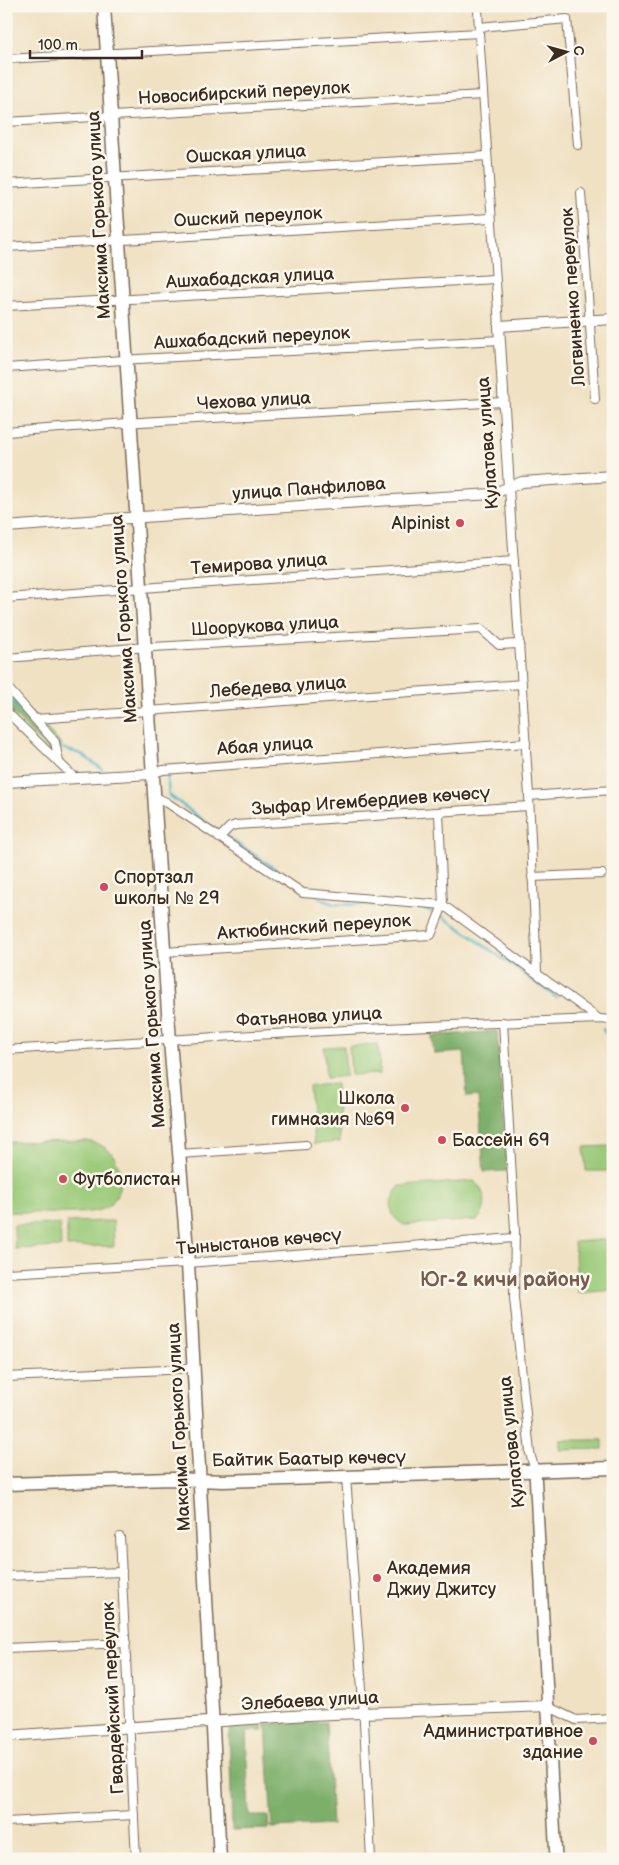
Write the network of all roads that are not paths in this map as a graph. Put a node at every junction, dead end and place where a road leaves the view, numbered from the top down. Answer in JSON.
{"nodes":[{"id":1,"x":104,"y":6,"type":"edge"},
{"id":2,"x":478,"y":6,"type":"edge"},
{"id":3,"x":479,"y":30,"type":"junction"},
{"id":4,"x":106,"y":53,"type":"junction"},
{"id":5,"x":6,"y":59,"type":"edge"},
{"id":6,"x":483,"y":95,"type":"junction"},
{"id":7,"x":111,"y":115,"type":"junction"},
{"id":8,"x":6,"y":122,"type":"edge"},
{"id":9,"x":578,"y":145,"type":"dead end"},
{"id":10,"x":487,"y":156,"type":"junction"},
{"id":11,"x":114,"y":176,"type":"junction"},
{"id":12,"x":6,"y":184,"type":"edge"},
{"id":13,"x":581,"y":193,"type":"dead end"},
{"id":14,"x":491,"y":218,"type":"junction"},
{"id":15,"x":118,"y":240,"type":"junction"},
{"id":16,"x":6,"y":247,"type":"edge"},
{"id":17,"x":495,"y":279,"type":"junction"},
{"id":18,"x":122,"y":301,"type":"junction"},
{"id":19,"x":6,"y":306,"type":"edge"},
{"id":20,"x":613,"y":319,"type":"edge"},
{"id":21,"x":589,"y":321,"type":"junction"},
{"id":22,"x":499,"y":326,"type":"junction"},
{"id":23,"x":500,"y":340,"type":"junction"},
{"id":24,"x":125,"y":360,"type":"junction"},
{"id":25,"x":6,"y":368,"type":"edge"},
{"id":26,"x":595,"y":399,"type":"dead end"},
{"id":27,"x":503,"y":402,"type":"junction"},
{"id":28,"x":129,"y":423,"type":"junction"},
{"id":29,"x":6,"y":432,"type":"edge"},
{"id":30,"x":613,"y":476,"type":"edge"},
{"id":31,"x":509,"y":488,"type":"junction"},
{"id":32,"x":135,"y":518,"type":"junction"},
{"id":33,"x":6,"y":527,"type":"edge"},
{"id":34,"x":514,"y":561,"type":"junction"},
{"id":35,"x":140,"y":587,"type":"junction"},
{"id":36,"x":6,"y":598,"type":"edge"},
{"id":37,"x":520,"y":644,"type":"junction"},
{"id":38,"x":144,"y":648,"type":"junction"},
{"id":39,"x":6,"y":658,"type":"edge"},
{"id":40,"x":522,"y":684,"type":"junction"},
{"id":41,"x":6,"y":686,"type":"edge"},
{"id":42,"x":6,"y":711,"type":"edge"},
{"id":43,"x":148,"y":711,"type":"junction"},
{"id":44,"x":35,"y":719,"type":"junction"},
{"id":45,"x":526,"y":744,"type":"junction"},
{"id":46,"x":59,"y":762,"type":"junction"},
{"id":47,"x":152,"y":774,"type":"junction"},
{"id":48,"x":75,"y":778,"type":"junction"},
{"id":49,"x":6,"y":782,"type":"edge"},
{"id":50,"x":613,"y":790,"type":"edge"},
{"id":51,"x":153,"y":796,"type":"junction"},
{"id":52,"x":529,"y":796,"type":"junction"},
{"id":53,"x":529,"y":806,"type":"junction"},
{"id":54,"x":439,"y":812,"type":"junction"},
{"id":55,"x":219,"y":838,"type":"junction"},
{"id":56,"x":602,"y":874,"type":"dead end"},
{"id":57,"x":532,"y":877,"type":"junction"},
{"id":58,"x":443,"y":905,"type":"junction"},
{"id":59,"x":164,"y":952,"type":"junction"},
{"id":60,"x":536,"y":973,"type":"junction"},
{"id":61,"x":599,"y":1018,"type":"junction"},
{"id":62,"x":613,"y":1020,"type":"edge"},
{"id":63,"x":504,"y":1022,"type":"junction"},
{"id":64,"x":170,"y":1039,"type":"junction"},
{"id":65,"x":6,"y":1050,"type":"edge"},
{"id":66,"x":306,"y":1145,"type":"dead end"},
{"id":67,"x":180,"y":1154,"type":"junction"},
{"id":68,"x":514,"y":1238,"type":"junction"},
{"id":69,"x":188,"y":1263,"type":"junction"},
{"id":70,"x":6,"y":1273,"type":"edge"},
{"id":71,"x":194,"y":1367,"type":"junction"},
{"id":72,"x":6,"y":1377,"type":"edge"},
{"id":73,"x":613,"y":1468,"type":"edge"},
{"id":74,"x":535,"y":1471,"type":"junction"},
{"id":75,"x":346,"y":1477,"type":"junction"},
{"id":76,"x":200,"y":1479,"type":"junction"},
{"id":77,"x":6,"y":1484,"type":"edge"},
{"id":78,"x":120,"y":1537,"type":"dead end"},
{"id":79,"x":122,"y":1572,"type":"junction"},
{"id":80,"x":6,"y":1576,"type":"edge"},
{"id":81,"x":126,"y":1643,"type":"junction"},
{"id":82,"x":6,"y":1648,"type":"edge"},
{"id":83,"x":547,"y":1706,"type":"junction"},
{"id":84,"x":364,"y":1714,"type":"junction"},
{"id":85,"x":613,"y":1718,"type":"edge"},
{"id":86,"x":212,"y":1723,"type":"junction"},
{"id":87,"x":130,"y":1728,"type":"junction"},
{"id":88,"x":6,"y":1736,"type":"edge"},
{"id":89,"x":134,"y":1816,"type":"junction"},
{"id":90,"x":6,"y":1822,"type":"edge"},
{"id":91,"x":136,"y":1859,"type":"edge"},
{"id":92,"x":220,"y":1859,"type":"edge"},
{"id":93,"x":371,"y":1859,"type":"edge"},
{"id":94,"x":556,"y":1859,"type":"edge"}],
"edges":[{"from":1,"to":4,"type":"main road","name":"Максима Горького улица"},
{"from":2,"to":3,"type":"street","name":"Кулатова улица"},
{"from":3,"to":4,"type":"street"},
{"from":3,"to":6,"type":"street","name":"Кулатова улица"},
{"from":3,"to":9,"type":"street"},
{"from":4,"to":5,"type":"street"},
{"from":4,"to":7,"type":"main road","name":"Максима Горького улица"},
{"from":6,"to":7,"type":"street","name":"Новосибирский переулок"},
{"from":6,"to":10,"type":"street","name":"Кулатова улица"},
{"from":7,"to":8,"type":"street","name":"Новосибирский переулок"},
{"from":7,"to":11,"type":"main road","name":"Максима Горького улица"},
{"from":10,"to":11,"type":"street","name":"Ошская улица"},
{"from":10,"to":14,"type":"street","name":"Кулатова улица"},
{"from":11,"to":12,"type":"street","name":"Ошская улица"},
{"from":11,"to":15,"type":"main road","name":"Максима Горького улица"},
{"from":13,"to":21,"type":"street","name":"Логвиненко переулок"},
{"from":14,"to":15,"type":"street","name":"Ошский переулок"},
{"from":14,"to":17,"type":"street","name":"Кулатова улица"},
{"from":15,"to":16,"type":"street","name":"Ошский переулок"},
{"from":15,"to":18,"type":"main road","name":"Максима Горького улица"},
{"from":17,"to":18,"type":"street","name":"Ашхабадская улица"},
{"from":17,"to":22,"type":"street","name":"Кулатова улица"},
{"from":18,"to":19,"type":"street","name":"Ашхабадская улица"},
{"from":18,"to":24,"type":"main road","name":"Максима Горького улица"},
{"from":20,"to":21,"type":"street"},
{"from":21,"to":22,"type":"street"},
{"from":21,"to":26,"type":"street","name":"Логвиненко переулок"},
{"from":22,"to":23,"type":"street","name":"Кулатова улица"},
{"from":23,"to":24,"type":"street","name":"Ашхабадский переулок"},
{"from":23,"to":27,"type":"street","name":"Кулатова улица"},
{"from":24,"to":25,"type":"street","name":"Ашхабадский переулок"},
{"from":24,"to":28,"type":"main road","name":"Максима Горького улица"},
{"from":27,"to":28,"type":"street","name":"Чехова улица"},
{"from":27,"to":31,"type":"street","name":"Кулатова улица"},
{"from":28,"to":29,"type":"street","name":"Чехова улица"},
{"from":28,"to":32,"type":"main road","name":"Максима Горького улица"},
{"from":30,"to":31,"type":"street","name":"улица Панфилова"},
{"from":31,"to":32,"type":"street","name":"улица Панфилова"},
{"from":31,"to":34,"type":"street","name":"Кулатова улица"},
{"from":32,"to":33,"type":"street","name":"улица Панфилова"},
{"from":32,"to":35,"type":"main road","name":"Максима Горького улица"},
{"from":34,"to":35,"type":"street","name":"Темирова улица"},
{"from":34,"to":37,"type":"street","name":"Кулатова улица"},
{"from":35,"to":36,"type":"street","name":"Темирова улица"},
{"from":35,"to":38,"type":"main road","name":"Максима Горького улица"},
{"from":37,"to":38,"type":"street","name":"Шоорукова улица"},
{"from":37,"to":40,"type":"street","name":"Кулатова улица"},
{"from":38,"to":39,"type":"street","name":"Шоорукова улица"},
{"from":38,"to":43,"type":"main road","name":"Максима Горького улица"},
{"from":40,"to":43,"type":"street","name":"Лебедева улица"},
{"from":40,"to":45,"type":"street","name":"Кулатова улица"},
{"from":41,"to":44,"type":"street"},
{"from":42,"to":46,"type":"street"},
{"from":43,"to":44,"type":"street","name":"Лебедева улица"},
{"from":43,"to":47,"type":"main road","name":"Максима Горького улица"},
{"from":44,"to":46,"type":"street"},
{"from":45,"to":47,"type":"street","name":"Абая улица"},
{"from":45,"to":52,"type":"street","name":"Кулатова улица"},
{"from":46,"to":48,"type":"street"},
{"from":47,"to":48,"type":"street","name":"Абая улица"},
{"from":47,"to":51,"type":"main road","name":"Максима Горького улица"},
{"from":48,"to":49,"type":"street","name":"Абая улица"},
{"from":50,"to":52,"type":"street"},
{"from":51,"to":55,"type":"street"},
{"from":51,"to":59,"type":"main road","name":"Максима Горького улица"},
{"from":52,"to":53,"type":"street","name":"Кулатова улица"},
{"from":53,"to":54,"type":"street","name":"Зыфар Игембердиев көчөсү"},
{"from":53,"to":57,"type":"street","name":"Кулатова улица"},
{"from":54,"to":55,"type":"street","name":"Зыфар Игембердиев көчөсү"},
{"from":54,"to":58,"type":"street","name":"Актюбинский переулок"},
{"from":55,"to":58,"type":"street"},
{"from":56,"to":57,"type":"street"},
{"from":57,"to":60,"type":"street","name":"Кулатова улица"},
{"from":58,"to":59,"type":"street","name":"Актюбинский переулок"},
{"from":58,"to":60,"type":"street"},
{"from":59,"to":64,"type":"main road","name":"Максима Горького улица"},
{"from":60,"to":61,"type":"street"},
{"from":61,"to":62,"type":"street","name":"Фатьянова улица"},
{"from":61,"to":63,"type":"street","name":"Фатьянова улица"},
{"from":63,"to":64,"type":"street","name":"Фатьянова улица"},
{"from":63,"to":68,"type":"street","name":"Кулатова улица"},
{"from":64,"to":65,"type":"street","name":"Фатьянова улица"},
{"from":64,"to":67,"type":"main road","name":"Максима Горького улица"},
{"from":66,"to":67,"type":"street"},
{"from":67,"to":69,"type":"main road","name":"Максима Горького улица"},
{"from":68,"to":69,"type":"street","name":"Тыныстанов көчөсү"},
{"from":68,"to":74,"type":"street","name":"Кулатова улица"},
{"from":69,"to":70,"type":"street","name":"Тыныстанов көчөсү"},
{"from":69,"to":71,"type":"main road","name":"Максима Горького улица"},
{"from":71,"to":72,"type":"street"},
{"from":71,"to":76,"type":"main road","name":"Максима Горького улица"},
{"from":73,"to":74,"type":"main road","name":"Байтик Баатыр көчөсү"},
{"from":74,"to":75,"type":"main road","name":"Байтик Баатыр көчөсү"},
{"from":74,"to":83,"type":"main road","name":"Кулатова улица"},
{"from":75,"to":76,"type":"main road","name":"Байтик Баатыр көчөсү"},
{"from":75,"to":84,"type":"street"},
{"from":76,"to":77,"type":"main road","name":"Байтик Баатыр көчөсү"},
{"from":76,"to":86,"type":"main road","name":"Максима Горького улица"},
{"from":78,"to":79,"type":"street","name":"Гвардейский переулок"},
{"from":79,"to":80,"type":"street"},
{"from":79,"to":81,"type":"street","name":"Гвардейский переулок"},
{"from":81,"to":82,"type":"street"},
{"from":81,"to":87,"type":"street","name":"Гвардейский переулок"},
{"from":83,"to":84,"type":"street","name":"Элебаева улица"},
{"from":83,"to":85,"type":"street","name":"Элебаева улица"},
{"from":83,"to":94,"type":"main road","name":"Кулатова улица"},
{"from":84,"to":86,"type":"street","name":"Элебаева улица"},
{"from":84,"to":93,"type":"street"},
{"from":86,"to":87,"type":"street","name":"Элебаева улица"},
{"from":86,"to":92,"type":"main road","name":"Максима Горького улица"},
{"from":87,"to":88,"type":"street","name":"Элебаева улица"},
{"from":87,"to":89,"type":"street","name":"Гвардейский переулок"},
{"from":89,"to":90,"type":"street"},
{"from":89,"to":91,"type":"street","name":"Гвардейский переулок"}]}
